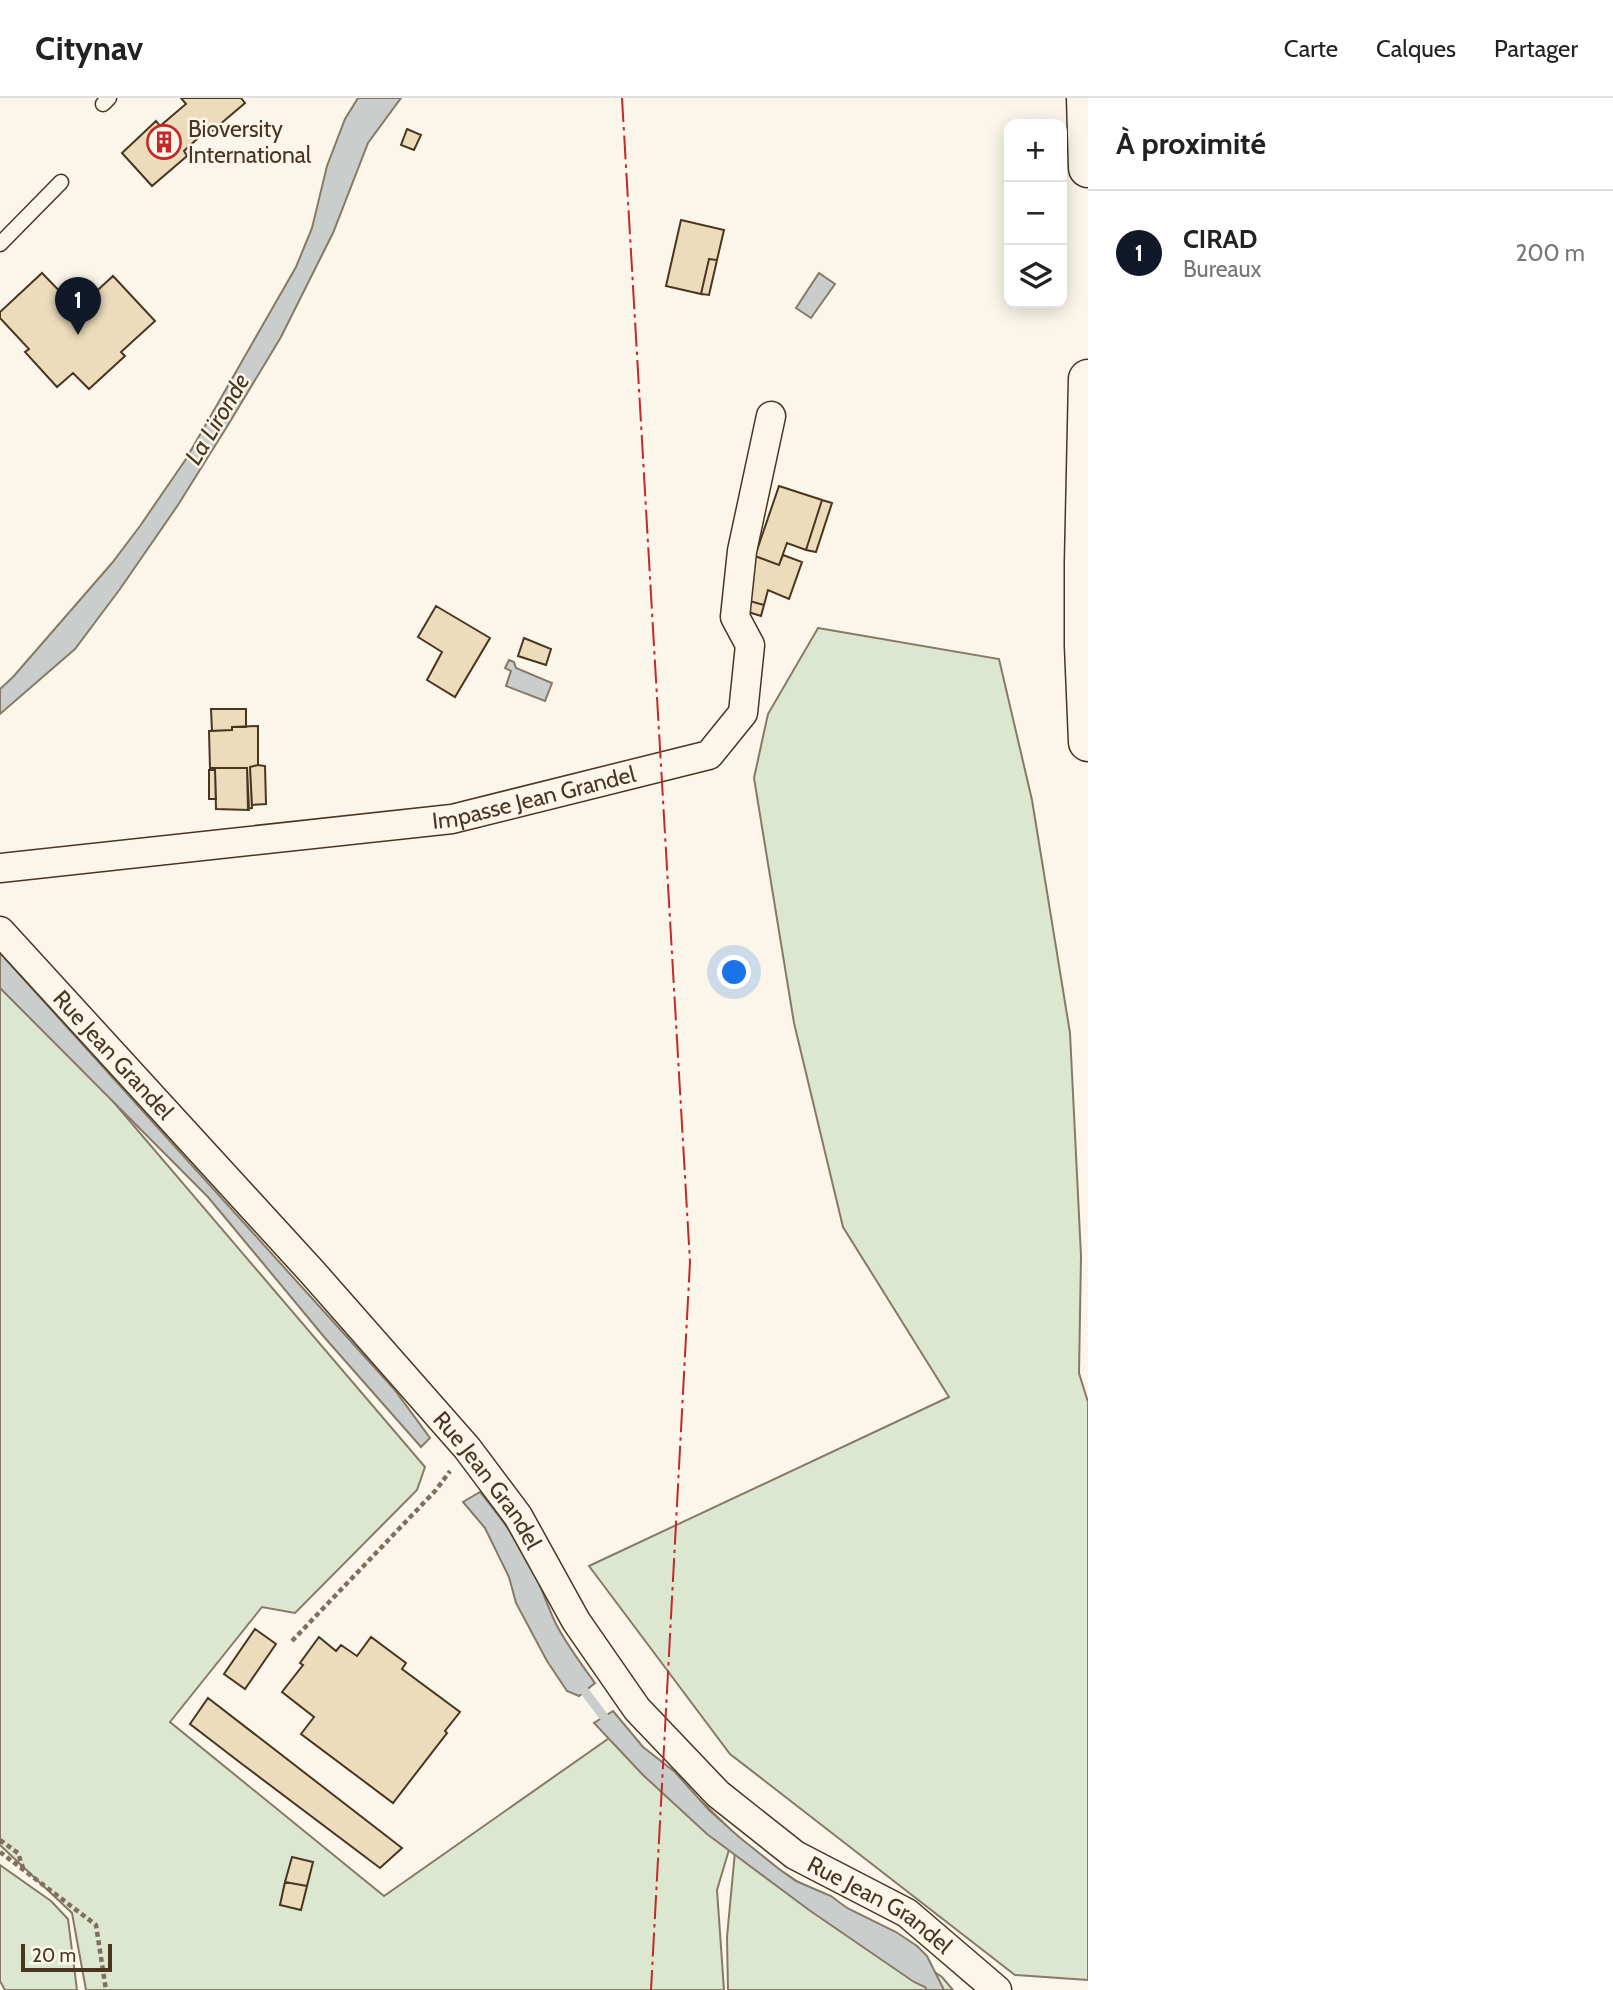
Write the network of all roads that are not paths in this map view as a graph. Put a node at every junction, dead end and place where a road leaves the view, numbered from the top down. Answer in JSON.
{"nodes":[{"id":1,"x":1086,"y":98,"type":"edge"},
{"id":2,"x":1088,"y":169,"type":"edge"},
{"id":3,"x":61,"y":182,"type":"dead end"},
{"id":4,"x":0,"y":244,"type":"edge"},
{"id":5,"x":1088,"y":379,"type":"edge"},
{"id":6,"x":771,"y":416,"type":"dead end"},
{"id":7,"x":1088,"y":742,"type":"edge"},
{"id":8,"x":0,"y":868,"type":"edge"},
{"id":9,"x":0,"y":931,"type":"edge"},
{"id":10,"x":997,"y":1990,"type":"edge"}],
"edges":[{"from":1,"to":2,"type":"main road"},
{"from":3,"to":4,"type":"lane"},
{"from":5,"to":7,"type":"main road"},
{"from":6,"to":8,"type":"street","name":"Impasse Jean Grandel"},
{"from":9,"to":10,"type":"street","name":"Rue Jean Grandel"}]}
